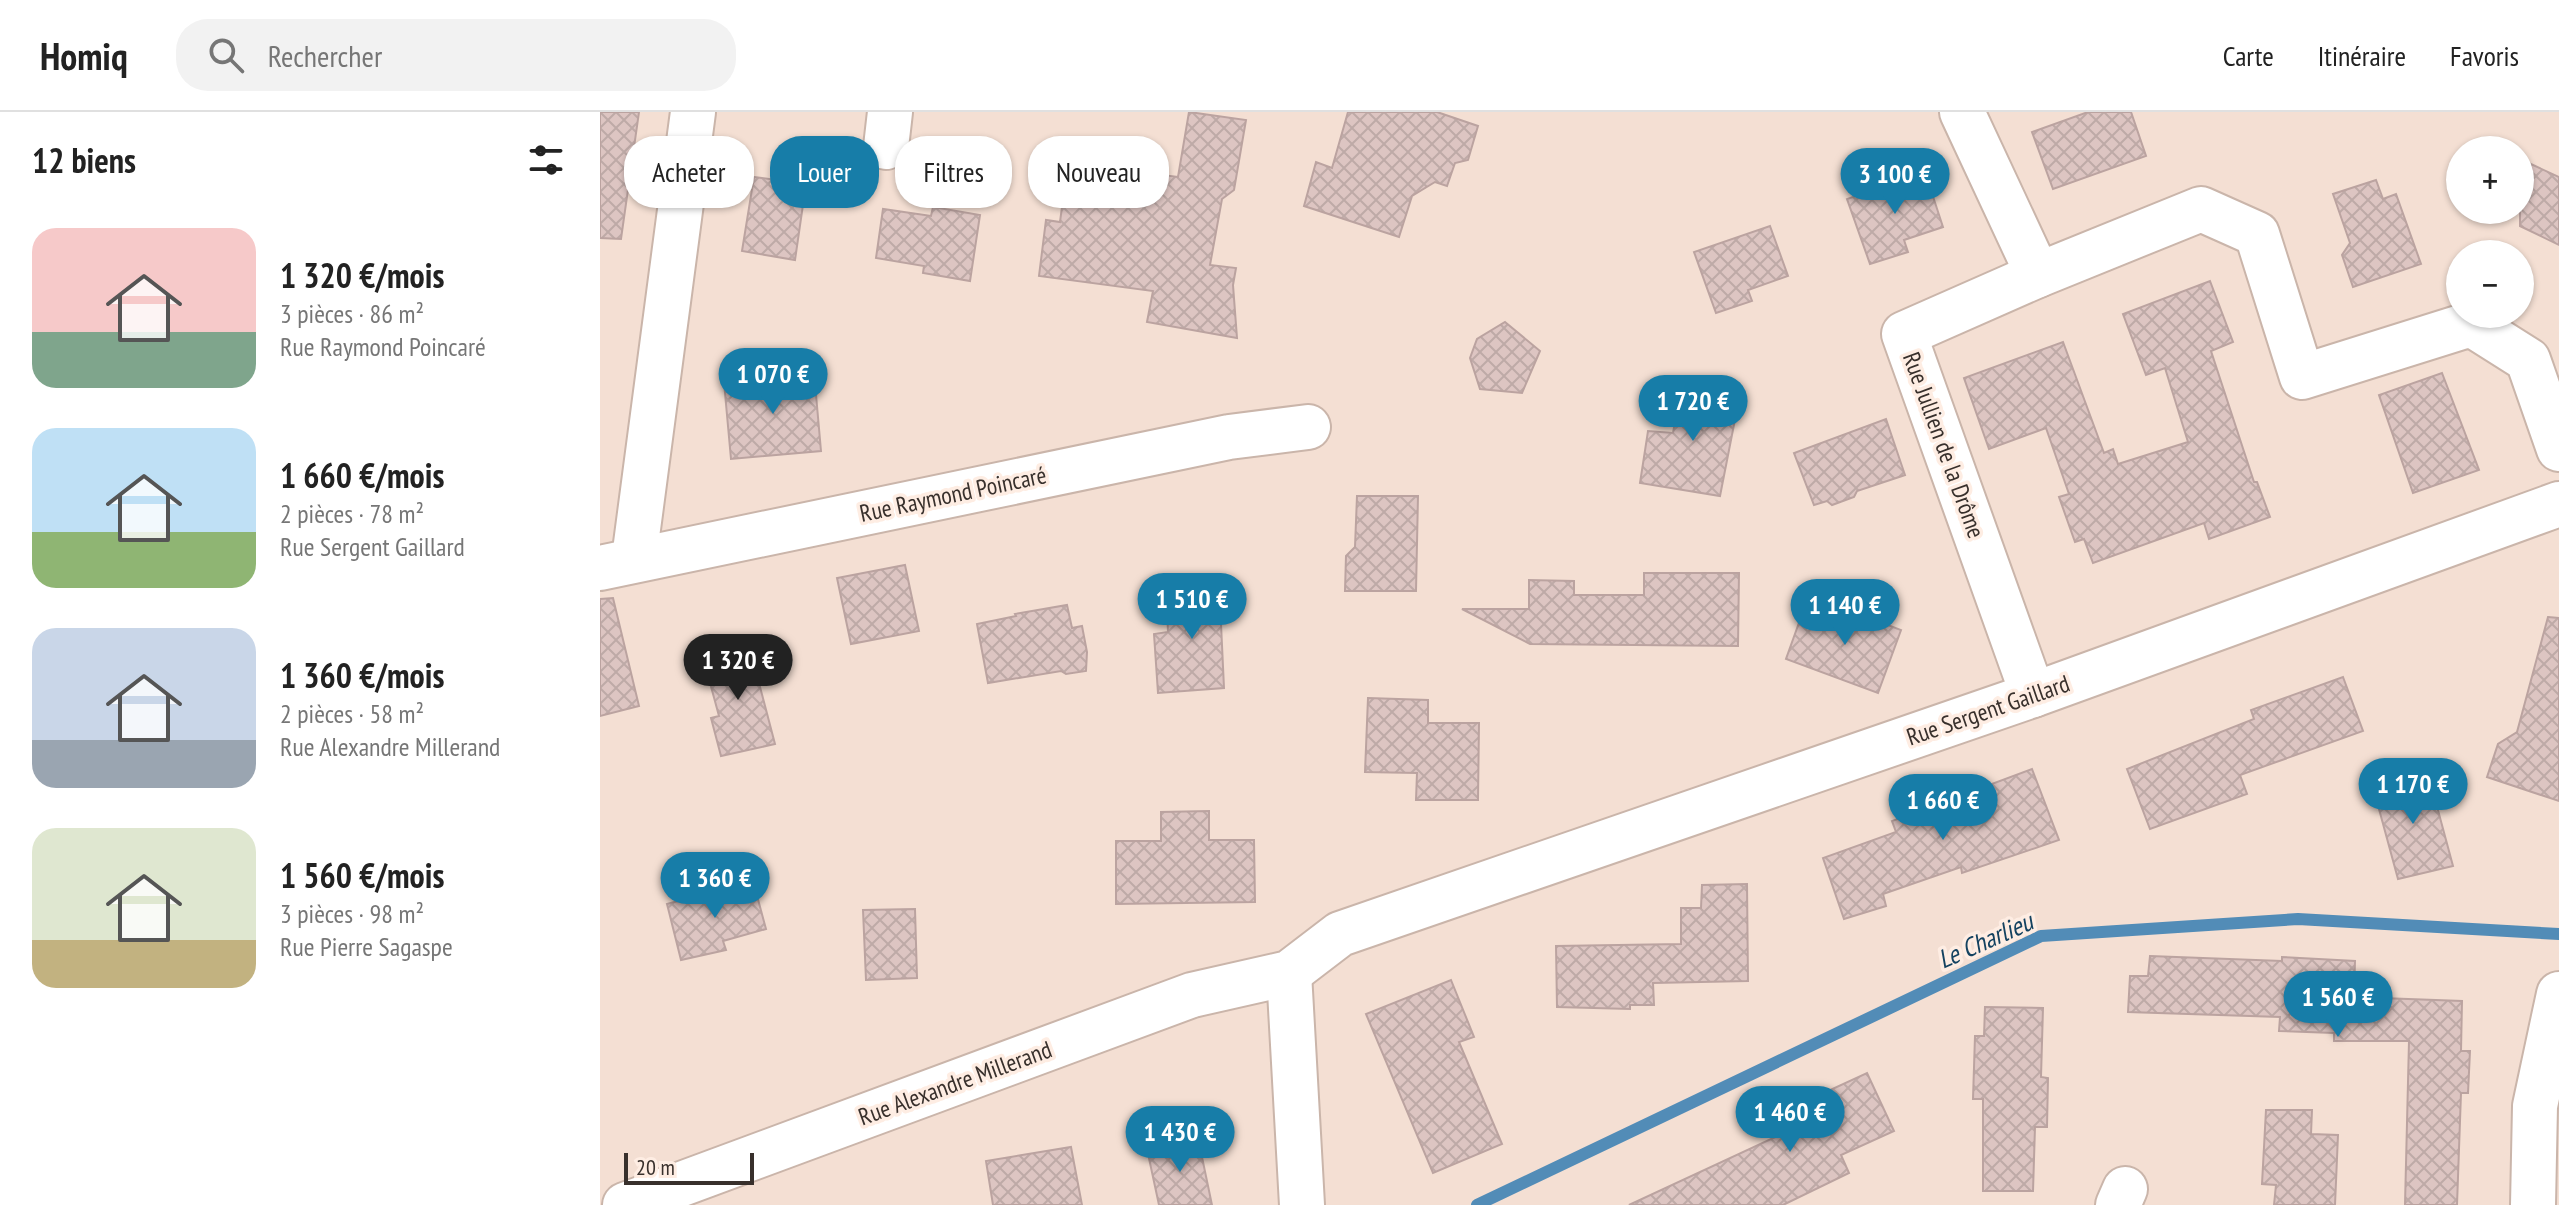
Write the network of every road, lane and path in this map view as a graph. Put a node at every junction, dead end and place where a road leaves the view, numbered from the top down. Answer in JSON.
{"nodes":[{"id":1,"x":693,"y":112,"type":"edge"},
{"id":2,"x":1962,"y":112,"type":"edge"},
{"id":3,"x":2038,"y":275,"type":"junction"},
{"id":4,"x":1308,"y":427,"type":"dead end"},
{"id":5,"x":2559,"y":449,"type":"edge"},
{"id":6,"x":2559,"y":504,"type":"edge"},
{"id":7,"x":617,"y":563,"type":"edge"},
{"id":8,"x":2033,"y":695,"type":"junction"},
{"id":9,"x":1289,"y":973,"type":"junction"},
{"id":10,"x":2559,"y":994,"type":"edge"},
{"id":11,"x":625,"y":1205,"type":"edge"},
{"id":12,"x":1302,"y":1205,"type":"edge"},
{"id":13,"x":2533,"y":1205,"type":"edge"}],
"edges":[{"from":1,"to":7,"type":"street"},
{"from":2,"to":3,"type":"street"},
{"from":3,"to":5,"type":"street","name":"Rue Jullien de la Drôme"},
{"from":3,"to":8,"type":"street","name":"Rue Jullien de la Drôme"},
{"from":4,"to":7,"type":"street","name":"Rue Raymond Poincaré"},
{"from":6,"to":8,"type":"street","name":"Rue Sergent Gaillard"},
{"from":8,"to":9,"type":"street","name":"Rue Sergent Gaillard"},
{"from":9,"to":11,"type":"street","name":"Rue Alexandre Millerand"},
{"from":9,"to":12,"type":"street"},
{"from":10,"to":13,"type":"street"}]}
